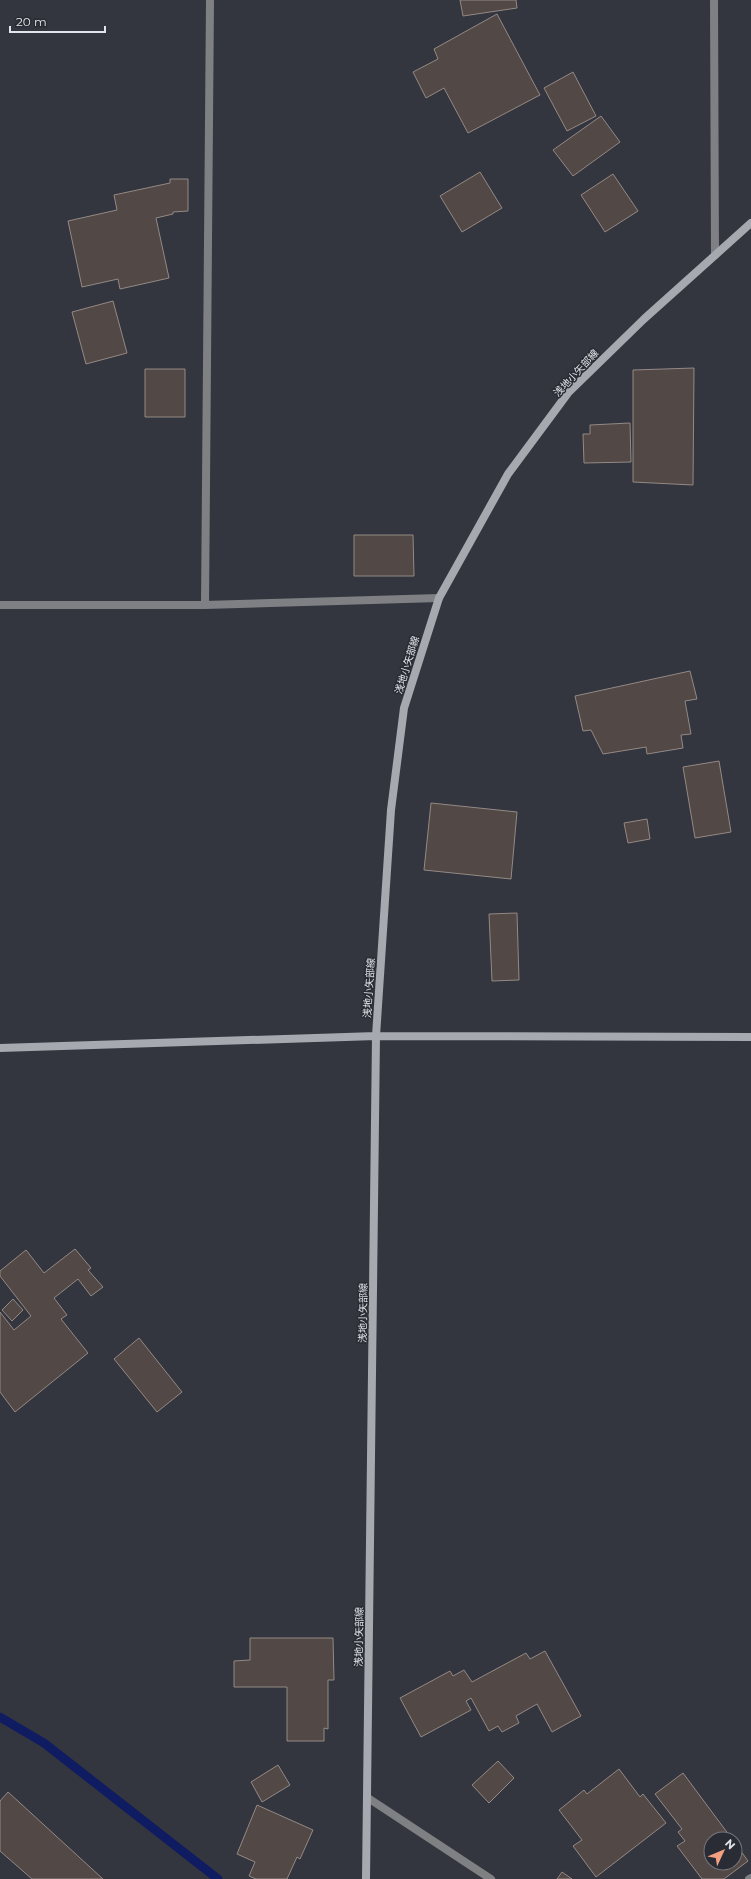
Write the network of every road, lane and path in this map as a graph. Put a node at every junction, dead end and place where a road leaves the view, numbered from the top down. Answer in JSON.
{"nodes":[{"id":1,"x":210,"y":0,"type":"edge"},
{"id":2,"x":714,"y":0,"type":"edge"},
{"id":3,"x":751,"y":223,"type":"edge"},
{"id":4,"x":715,"y":255,"type":"junction"},
{"id":5,"x":439,"y":598,"type":"junction"},
{"id":6,"x":0,"y":605,"type":"edge"},
{"id":7,"x":205,"y":605,"type":"junction"},
{"id":8,"x":376,"y":1036,"type":"junction"},
{"id":9,"x":751,"y":1037,"type":"edge"},
{"id":10,"x":0,"y":1048,"type":"edge"},
{"id":11,"x":368,"y":1798,"type":"junction"},
{"id":12,"x":366,"y":1879,"type":"edge"},
{"id":13,"x":491,"y":1879,"type":"edge"}],
"edges":[{"from":1,"to":7,"type":"street"},
{"from":2,"to":4,"type":"street"},
{"from":3,"to":4,"type":"main road","name":"浅地小矢部線"},
{"from":4,"to":5,"type":"main road","name":"浅地小矢部線"},
{"from":5,"to":7,"type":"street"},
{"from":5,"to":8,"type":"main road","name":"浅地小矢部線"},
{"from":6,"to":7,"type":"street"},
{"from":8,"to":9,"type":"main road"},
{"from":8,"to":10,"type":"main road"},
{"from":8,"to":11,"type":"main road","name":"浅地小矢部線"},
{"from":11,"to":12,"type":"main road","name":"浅地小矢部線"},
{"from":11,"to":13,"type":"street"}]}
